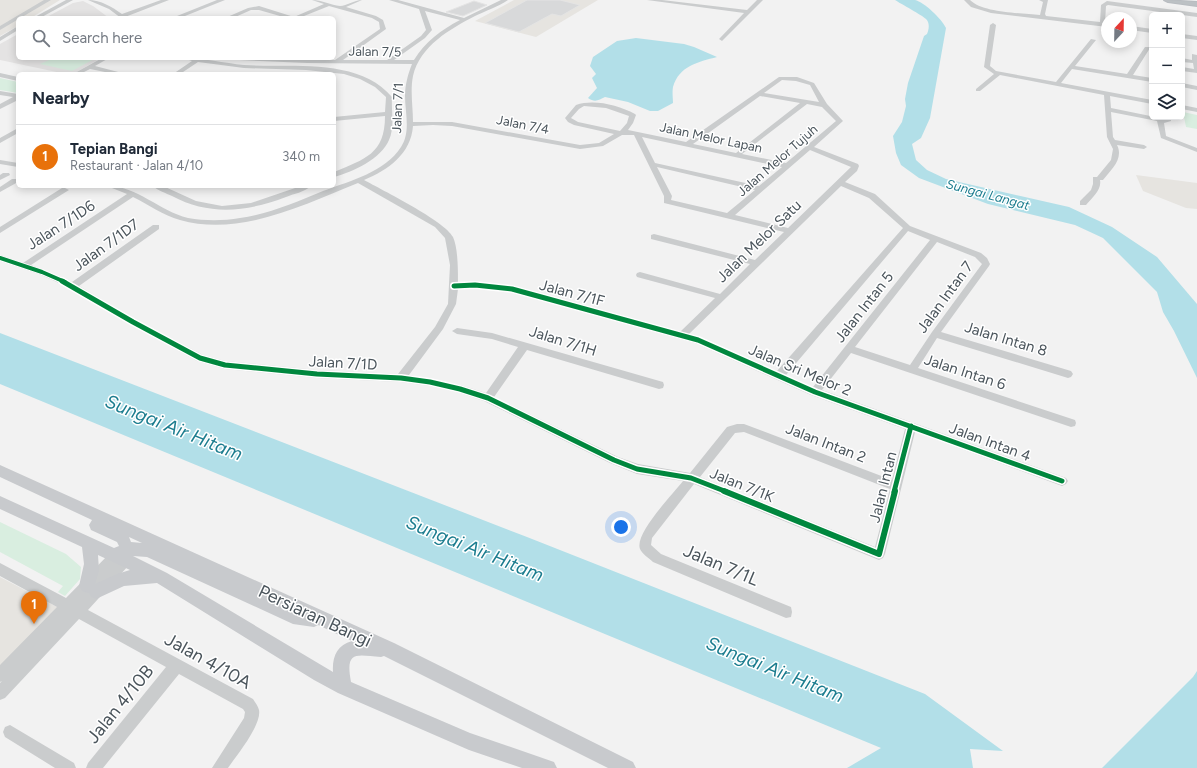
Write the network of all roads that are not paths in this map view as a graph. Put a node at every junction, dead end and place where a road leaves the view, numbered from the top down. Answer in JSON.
{"nodes":[{"id":1,"x":48,"y":0,"type":"edge"},
{"id":2,"x":70,"y":0,"type":"edge"},
{"id":3,"x":91,"y":0,"type":"edge"},
{"id":4,"x":166,"y":0,"type":"edge"},
{"id":5,"x":222,"y":0,"type":"edge"},
{"id":6,"x":315,"y":0,"type":"edge"},
{"id":7,"x":359,"y":0,"type":"edge"},
{"id":8,"x":392,"y":0,"type":"edge"},
{"id":9,"x":505,"y":0,"type":"edge"},
{"id":10,"x":650,"y":0,"type":"edge"},
{"id":11,"x":760,"y":0,"type":"edge"},
{"id":12,"x":967,"y":0,"type":"edge"},
{"id":13,"x":974,"y":0,"type":"edge"},
{"id":14,"x":1042,"y":0,"type":"edge"},
{"id":15,"x":1172,"y":0,"type":"edge"},
{"id":16,"x":110,"y":2,"type":"dead end"},
{"id":17,"x":103,"y":4,"type":"junction"},
{"id":18,"x":328,"y":4,"type":"junction"},
{"id":19,"x":1197,"y":4,"type":"edge"},
{"id":20,"x":341,"y":8,"type":"junction"},
{"id":21,"x":422,"y":8,"type":"junction"},
{"id":22,"x":748,"y":12,"type":"junction"},
{"id":23,"x":1104,"y":12,"type":"edge"},
{"id":24,"x":1197,"y":15,"type":"edge"},
{"id":25,"x":22,"y":16,"type":"edge"},
{"id":26,"x":40,"y":16,"type":"edge"},
{"id":27,"x":121,"y":16,"type":"edge"},
{"id":28,"x":126,"y":16,"type":"edge"},
{"id":29,"x":179,"y":16,"type":"edge"},
{"id":30,"x":233,"y":16,"type":"edge"},
{"id":31,"x":287,"y":16,"type":"edge"},
{"id":32,"x":299,"y":16,"type":"edge"},
{"id":33,"x":1043,"y":16,"type":"junction"},
{"id":34,"x":0,"y":20,"type":"edge"},
{"id":35,"x":16,"y":20,"type":"edge"},
{"id":36,"x":465,"y":20,"type":"junction"},
{"id":37,"x":1101,"y":24,"type":"edge"},
{"id":38,"x":993,"y":25,"type":"dead end"},
{"id":39,"x":0,"y":28,"type":"edge"},
{"id":40,"x":16,"y":29,"type":"edge"},
{"id":41,"x":1137,"y":29,"type":"edge"},
{"id":42,"x":1149,"y":31,"type":"edge"},
{"id":43,"x":1185,"y":36,"type":"edge"},
{"id":44,"x":2,"y":38,"type":"edge"},
{"id":45,"x":1197,"y":38,"type":"edge"},
{"id":46,"x":722,"y":39,"type":"dead end"},
{"id":47,"x":1093,"y":40,"type":"dead end"},
{"id":48,"x":1149,"y":53,"type":"edge"},
{"id":49,"x":1194,"y":55,"type":"dead end"},
{"id":50,"x":102,"y":60,"type":"edge"},
{"id":51,"x":197,"y":60,"type":"joint"},
{"id":52,"x":260,"y":60,"type":"edge"},
{"id":53,"x":312,"y":60,"type":"edge"},
{"id":54,"x":1185,"y":60,"type":"edge"},
{"id":55,"x":337,"y":61,"type":"junction"},
{"id":56,"x":388,"y":62,"type":"junction"},
{"id":57,"x":415,"y":62,"type":"junction"},
{"id":58,"x":1195,"y":62,"type":"junction"},
{"id":59,"x":90,"y":67,"type":"junction"},
{"id":60,"x":252,"y":67,"type":"junction"},
{"id":61,"x":1071,"y":67,"type":"junction"},
{"id":62,"x":1185,"y":69,"type":"edge"},
{"id":63,"x":1197,"y":70,"type":"edge"},
{"id":64,"x":80,"y":72,"type":"edge"},
{"id":65,"x":114,"y":72,"type":"edge"},
{"id":66,"x":179,"y":72,"type":"edge"},
{"id":67,"x":246,"y":72,"type":"edge"},
{"id":68,"x":999,"y":73,"type":"junction"},
{"id":69,"x":0,"y":75,"type":"edge"},
{"id":70,"x":1129,"y":76,"type":"junction"},
{"id":71,"x":16,"y":79,"type":"edge"},
{"id":72,"x":1149,"y":79,"type":"edge"},
{"id":73,"x":1057,"y":84,"type":"junction"},
{"id":74,"x":1185,"y":86,"type":"edge"},
{"id":75,"x":1197,"y":88,"type":"edge"},
{"id":76,"x":978,"y":90,"type":"dead end"},
{"id":77,"x":0,"y":93,"type":"edge"},
{"id":78,"x":760,"y":94,"type":"junction"},
{"id":79,"x":1107,"y":94,"type":"junction"},
{"id":80,"x":16,"y":96,"type":"edge"},
{"id":81,"x":16,"y":97,"type":"edge"},
{"id":82,"x":1149,"y":101,"type":"edge"},
{"id":83,"x":805,"y":102,"type":"junction"},
{"id":84,"x":824,"y":106,"type":"junction"},
{"id":85,"x":0,"y":108,"type":"edge"},
{"id":86,"x":1185,"y":108,"type":"edge"},
{"id":87,"x":1108,"y":109,"type":"junction"},
{"id":88,"x":1197,"y":110,"type":"edge"},
{"id":89,"x":387,"y":114,"type":"junction"},
{"id":90,"x":1149,"y":118,"type":"edge"},
{"id":91,"x":336,"y":119,"type":"edge"},
{"id":92,"x":1160,"y":120,"type":"joint"},
{"id":93,"x":1169,"y":120,"type":"edge"},
{"id":94,"x":410,"y":124,"type":"junction"},
{"id":95,"x":16,"y":131,"type":"edge"},
{"id":96,"x":624,"y":133,"type":"junction"},
{"id":97,"x":637,"y":134,"type":"junction"},
{"id":98,"x":0,"y":141,"type":"edge"},
{"id":99,"x":1113,"y":142,"type":"junction"},
{"id":100,"x":687,"y":145,"type":"junction"},
{"id":101,"x":809,"y":148,"type":"junction"},
{"id":102,"x":1144,"y":148,"type":"dead end"},
{"id":103,"x":1197,"y":150,"type":"edge"},
{"id":104,"x":737,"y":155,"type":"junction"},
{"id":105,"x":0,"y":162,"type":"edge"},
{"id":106,"x":16,"y":165,"type":"edge"},
{"id":107,"x":652,"y":166,"type":"junction"},
{"id":108,"x":788,"y":166,"type":"junction"},
{"id":109,"x":336,"y":174,"type":"edge"},
{"id":110,"x":358,"y":180,"type":"junction"},
{"id":111,"x":15,"y":181,"type":"dead end"},
{"id":112,"x":840,"y":183,"type":"junction"},
{"id":113,"x":116,"y":188,"type":"edge"},
{"id":114,"x":161,"y":188,"type":"edge"},
{"id":115,"x":301,"y":188,"type":"edge"},
{"id":116,"x":761,"y":189,"type":"junction"},
{"id":117,"x":0,"y":190,"type":"edge"},
{"id":118,"x":65,"y":190,"type":"dead end"},
{"id":119,"x":133,"y":194,"type":"junction"},
{"id":120,"x":1083,"y":202,"type":"dead end"},
{"id":121,"x":729,"y":216,"type":"junction"},
{"id":122,"x":156,"y":227,"type":"dead end"},
{"id":123,"x":906,"y":228,"type":"junction"},
{"id":124,"x":0,"y":231,"type":"edge"},
{"id":125,"x":790,"y":231,"type":"junction"},
{"id":126,"x":654,"y":237,"type":"dead end"},
{"id":127,"x":935,"y":239,"type":"junction"},
{"id":128,"x":0,"y":258,"type":"edge"},
{"id":129,"x":756,"y":263,"type":"junction"},
{"id":130,"x":24,"y":266,"type":"junction"},
{"id":131,"x":640,"y":275,"type":"dead end"},
{"id":132,"x":73,"y":286,"type":"junction"},
{"id":133,"x":454,"y":286,"type":"junction"},
{"id":134,"x":721,"y":297,"type":"junction"},
{"id":135,"x":457,"y":331,"type":"dead end"},
{"id":136,"x":935,"y":334,"type":"junction"},
{"id":137,"x":682,"y":335,"type":"junction"},
{"id":138,"x":525,"y":345,"type":"junction"},
{"id":139,"x":849,"y":350,"type":"junction"},
{"id":140,"x":912,"y":370,"type":"junction"},
{"id":141,"x":1068,"y":374,"type":"dead end"},
{"id":142,"x":779,"y":376,"type":"junction"},
{"id":143,"x":401,"y":378,"type":"junction"},
{"id":144,"x":659,"y":386,"type":"dead end"},
{"id":145,"x":815,"y":392,"type":"junction"},
{"id":146,"x":488,"y":398,"type":"junction"},
{"id":147,"x":1071,"y":423,"type":"dead end"},
{"id":148,"x":911,"y":426,"type":"junction"},
{"id":149,"x":0,"y":472,"type":"edge"},
{"id":150,"x":691,"y":478,"type":"junction"},
{"id":151,"x":1062,"y":482,"type":"dead end"},
{"id":152,"x":27,"y":485,"type":"junction"},
{"id":153,"x":896,"y":486,"type":"junction"},
{"id":154,"x":0,"y":502,"type":"edge"},
{"id":155,"x":87,"y":543,"type":"junction"},
{"id":156,"x":880,"y":554,"type":"joint"},
{"id":157,"x":122,"y":555,"type":"junction"},
{"id":158,"x":0,"y":569,"type":"edge"},
{"id":159,"x":162,"y":578,"type":"junction"},
{"id":160,"x":91,"y":589,"type":"junction"},
{"id":161,"x":77,"y":611,"type":"junction"},
{"id":162,"x":786,"y":612,"type":"dead end"},
{"id":163,"x":328,"y":621,"type":"junction"},
{"id":164,"x":388,"y":649,"type":"junction"},
{"id":165,"x":177,"y":665,"type":"junction"},
{"id":166,"x":0,"y":675,"type":"edge"},
{"id":167,"x":344,"y":687,"type":"junction"},
{"id":168,"x":0,"y":693,"type":"edge"},
{"id":169,"x":10,"y":732,"type":"dead end"},
{"id":170,"x":69,"y":768,"type":"edge"},
{"id":171,"x":93,"y":768,"type":"edge"},
{"id":172,"x":219,"y":768,"type":"edge"},
{"id":173,"x":548,"y":768,"type":"edge"},
{"id":174,"x":627,"y":768,"type":"edge"}],
"edges":[{"from":1,"to":25,"type":"street"},
{"from":2,"to":26,"type":"street"},
{"from":3,"to":17,"type":"street"},
{"from":4,"to":28,"type":"street"},
{"from":5,"to":29,"type":"street"},
{"from":6,"to":18,"type":"street"},
{"from":7,"to":20,"type":"street"},
{"from":8,"to":21,"type":"street"},
{"from":9,"to":36,"type":"street","name":"Jalan 7/1"},
{"from":10,"to":22,"type":"street"},
{"from":11,"to":22,"type":"street"},
{"from":12,"to":33,"type":"street"},
{"from":13,"to":33,"type":"street"},
{"from":14,"to":33,"type":"street"},
{"from":15,"to":19,"type":"highway"},
{"from":16,"to":17,"type":"street"},
{"from":17,"to":27,"type":"street"},
{"from":18,"to":20,"type":"street"},
{"from":18,"to":32,"type":"street"},
{"from":20,"to":55,"type":"street"},
{"from":21,"to":36,"type":"street"},
{"from":21,"to":56,"type":"street"},
{"from":22,"to":46,"type":"street"},
{"from":23,"to":24,"type":"street"},
{"from":30,"to":31,"type":"street"},
{"from":33,"to":37,"type":"street"},
{"from":34,"to":35,"type":"street"},
{"from":35,"to":39,"type":"street"},
{"from":36,"to":57,"type":"street","name":"Jalan 7/1"},
{"from":38,"to":68,"type":"street"},
{"from":40,"to":44,"type":"street"},
{"from":41,"to":42,"type":"street"},
{"from":43,"to":45,"type":"street"},
{"from":47,"to":61,"type":"street"},
{"from":48,"to":70,"type":"street"},
{"from":49,"to":58,"type":"street"},
{"from":50,"to":59,"type":"street"},
{"from":51,"to":60,"type":"street"},
{"from":51,"to":66,"type":"street"},
{"from":52,"to":60,"type":"street"},
{"from":53,"to":55,"type":"street","name":"Jalan 7/5"},
{"from":54,"to":58,"type":"street"},
{"from":55,"to":56,"type":"street","name":"Jalan 7/5"},
{"from":56,"to":57,"type":"street","name":"Jalan 7/5"},
{"from":57,"to":94,"type":"street","name":"Jalan 7/1"},
{"from":58,"to":63,"type":"street"},
{"from":59,"to":64,"type":"street"},
{"from":59,"to":65,"type":"street"},
{"from":60,"to":67,"type":"street"},
{"from":60,"to":89,"type":"street"},
{"from":61,"to":70,"type":"street"},
{"from":61,"to":73,"type":"street"},
{"from":62,"to":63,"type":"street"},
{"from":68,"to":73,"type":"street"},
{"from":68,"to":76,"type":"street"},
{"from":69,"to":71,"type":"street"},
{"from":70,"to":72,"type":"street"},
{"from":73,"to":79,"type":"street"},
{"from":74,"to":75,"type":"street"},
{"from":77,"to":80,"type":"street"},
{"from":78,"to":83,"type":"street"},
{"from":78,"to":84,"type":"street"},
{"from":78,"to":100,"type":"street"},
{"from":79,"to":82,"type":"street"},
{"from":79,"to":87,"type":"street"},
{"from":81,"to":85,"type":"street"},
{"from":83,"to":84,"type":"street"},
{"from":83,"to":104,"type":"street"},
{"from":84,"to":101,"type":"street","name":"Jalan Melor Tujuh"},
{"from":86,"to":88,"type":"street"},
{"from":87,"to":90,"type":"street"},
{"from":87,"to":99,"type":"street"},
{"from":89,"to":91,"type":"street"},
{"from":89,"to":109,"type":"street"},
{"from":92,"to":93,"type":"street"},
{"from":92,"to":103,"type":"street"},
{"from":94,"to":96,"type":"street","name":"Jalan 7/4"},
{"from":94,"to":110,"type":"street","name":"Jalan 7/1"},
{"from":95,"to":98,"type":"street"},
{"from":96,"to":96,"type":"street","name":"Jalan Melor Lapan"},
{"from":96,"to":97,"type":"street","name":"Jalan Melor Lapan"},
{"from":97,"to":100,"type":"street","name":"Jalan Melor Lapan"},
{"from":97,"to":107,"type":"street"},
{"from":99,"to":102,"type":"street"},
{"from":99,"to":120,"type":"street"},
{"from":100,"to":104,"type":"street","name":"Jalan Melor Lapan"},
{"from":101,"to":108,"type":"street","name":"Jalan Melor Tujuh"},
{"from":101,"to":112,"type":"street","name":"Jalan Melor Satu"},
{"from":104,"to":108,"type":"street","name":"Jalan Melor Lapan"},
{"from":105,"to":106,"type":"street"},
{"from":107,"to":116,"type":"street"},
{"from":107,"to":121,"type":"street"},
{"from":108,"to":116,"type":"street","name":"Jalan Melor Tujuh"},
{"from":110,"to":119,"type":"street","name":"Jalan 7/1"},
{"from":110,"to":133,"type":"street"},
{"from":111,"to":117,"type":"street"},
{"from":112,"to":123,"type":"street"},
{"from":112,"to":125,"type":"street","name":"Jalan Melor Satu"},
{"from":113,"to":119,"type":"street","name":"Jalan 7/1"},
{"from":114,"to":115,"type":"street"},
{"from":116,"to":121,"type":"street","name":"Jalan Melor Tujuh"},
{"from":118,"to":124,"type":"street"},
{"from":119,"to":130,"type":"street","name":"Jalan 7/1D6"},
{"from":121,"to":125,"type":"street"},
{"from":122,"to":132,"type":"street","name":"Jalan 7/1D7"},
{"from":123,"to":127,"type":"street"},
{"from":123,"to":142,"type":"street"},
{"from":125,"to":129,"type":"street","name":"Jalan Melor Satu"},
{"from":126,"to":129,"type":"street"},
{"from":127,"to":136,"type":"street","name":"Jalan Intan 7"},
{"from":127,"to":139,"type":"street","name":"Jalan Intan 5"},
{"from":128,"to":130,"type":"street","name":"Jalan 7/1D"},
{"from":129,"to":134,"type":"street","name":"Jalan Melor Satu"},
{"from":130,"to":132,"type":"street","name":"Jalan 7/1D"},
{"from":131,"to":134,"type":"street"},
{"from":132,"to":143,"type":"street","name":"Jalan 7/1D"},
{"from":133,"to":137,"type":"street","name":"Jalan 7/1F"},
{"from":133,"to":143,"type":"street"},
{"from":134,"to":137,"type":"street","name":"Jalan Melor Satu"},
{"from":135,"to":138,"type":"street","name":"Jalan 7/1H"},
{"from":136,"to":140,"type":"street","name":"Jalan Intan 7"},
{"from":136,"to":141,"type":"street","name":"Jalan Intan 8"},
{"from":137,"to":142,"type":"street","name":"Jalan Sri Melor 2"},
{"from":138,"to":144,"type":"street","name":"Jalan 7/1H"},
{"from":138,"to":146,"type":"street"},
{"from":139,"to":140,"type":"street","name":"Jalan Intan 6"},
{"from":139,"to":145,"type":"street","name":"Jalan Intan 5"},
{"from":140,"to":147,"type":"street","name":"Jalan Intan 6"},
{"from":142,"to":145,"type":"street","name":"Jalan Sri Melor 2"},
{"from":143,"to":146,"type":"street","name":"Jalan 7/1D"},
{"from":145,"to":148,"type":"street","name":"Jalan Sri Melor 2"},
{"from":146,"to":150,"type":"street","name":"Jalan 7/1D"},
{"from":148,"to":151,"type":"street","name":"Jalan Intan 4"},
{"from":148,"to":153,"type":"street","name":"Jalan Intan"},
{"from":149,"to":152,"type":"main road","name":"Persiaran Bangi"},
{"from":150,"to":153,"type":"street","name":"Jalan Intan 2"},
{"from":150,"to":156,"type":"street","name":"Jalan 7/1K"},
{"from":150,"to":162,"type":"street","name":"Jalan 7/1L"},
{"from":152,"to":157,"type":"main road"},
{"from":152,"to":163,"type":"main road","name":"Persiaran Bangi"},
{"from":153,"to":156,"type":"street","name":"Jalan Intan"},
{"from":154,"to":155,"type":"main road"},
{"from":155,"to":157,"type":"main road"},
{"from":155,"to":160,"type":"main road"},
{"from":157,"to":159,"type":"main road"},
{"from":157,"to":160,"type":"street"},
{"from":157,"to":163,"type":"main road"},
{"from":158,"to":161,"type":"street","name":"Jalan 4/10A"},
{"from":159,"to":160,"type":"main road"},
{"from":159,"to":167,"type":"main road"},
{"from":160,"to":161,"type":"street"},
{"from":161,"to":165,"type":"street","name":"Jalan 4/10A"},
{"from":161,"to":166,"type":"street"},
{"from":161,"to":168,"type":"street"},
{"from":163,"to":164,"type":"main road","name":"Persiaran Bangi"},
{"from":164,"to":167,"type":"main road"},
{"from":164,"to":174,"type":"main road","name":"Persiaran Bangi"},
{"from":165,"to":171,"type":"street","name":"Jalan 4/10B"},
{"from":165,"to":172,"type":"street","name":"Jalan 4/10A"},
{"from":167,"to":173,"type":"main road"},
{"from":169,"to":170,"type":"street"}]}
